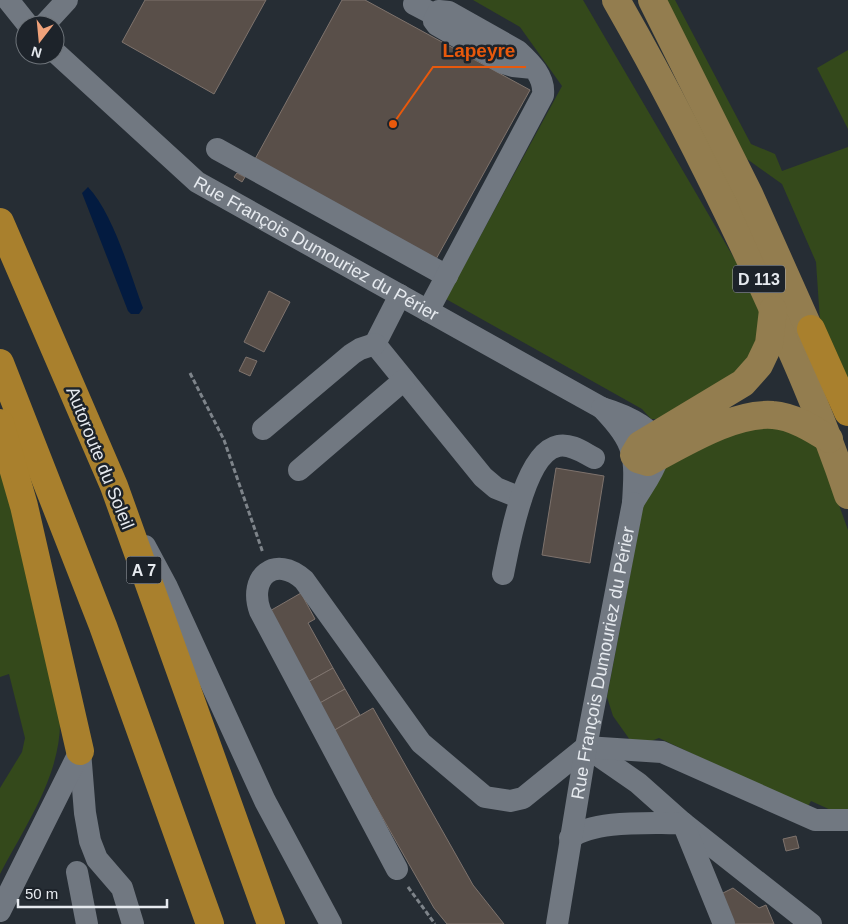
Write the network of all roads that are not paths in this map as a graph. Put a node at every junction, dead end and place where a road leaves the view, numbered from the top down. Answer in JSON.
{"nodes":[{"id":1,"x":8,"y":0,"type":"edge"},
{"id":2,"x":67,"y":0,"type":"edge"},
{"id":3,"x":605,"y":0,"type":"edge"},
{"id":4,"x":616,"y":0,"type":"edge"},
{"id":5,"x":646,"y":0,"type":"edge"},
{"id":6,"x":652,"y":0,"type":"edge"},
{"id":7,"x":414,"y":4,"type":"dead end"},
{"id":8,"x":20,"y":15,"type":"edge"},
{"id":9,"x":53,"y":15,"type":"edge"},
{"id":10,"x":683,"y":58,"type":"junction"},
{"id":11,"x":65,"y":61,"type":"edge"},
{"id":12,"x":656,"y":69,"type":"junction"},
{"id":13,"x":217,"y":149,"type":"dead end"},
{"id":14,"x":0,"y":222,"type":"edge"},
{"id":15,"x":447,"y":276,"type":"junction"},
{"id":16,"x":400,"y":295,"type":"junction"},
{"id":17,"x":773,"y":309,"type":"junction"},
{"id":18,"x":428,"y":311,"type":"junction"},
{"id":19,"x":811,"y":329,"type":"junction"},
{"id":20,"x":375,"y":344,"type":"junction"},
{"id":21,"x":0,"y":363,"type":"edge"},
{"id":22,"x":404,"y":380,"type":"junction"},
{"id":23,"x":848,"y":412,"type":"edge"},
{"id":24,"x":0,"y":423,"type":"edge"},
{"id":25,"x":263,"y":429,"type":"dead end"},
{"id":26,"x":839,"y":434,"type":"edge"},
{"id":27,"x":648,"y":450,"type":"junction"},
{"id":28,"x":594,"y":458,"type":"dead end"},
{"id":29,"x":299,"y":470,"type":"dead end"},
{"id":30,"x":114,"y":486,"type":"junction"},
{"id":31,"x":848,"y":495,"type":"edge"},
{"id":32,"x":521,"y":498,"type":"junction"},
{"id":33,"x":503,"y":574,"type":"dead end"},
{"id":34,"x":586,"y":747,"type":"junction"},
{"id":35,"x":80,"y":751,"type":"junction"},
{"id":36,"x":848,"y":820,"type":"edge"},
{"id":37,"x":683,"y":823,"type":"junction"},
{"id":38,"x":572,"y":830,"type":"junction"},
{"id":39,"x":735,"y":864,"type":"junction"},
{"id":40,"x":397,"y":869,"type":"road end"},
{"id":41,"x":77,"y":872,"type":"dead end"},
{"id":42,"x":710,"y":889,"type":"junction"},
{"id":43,"x":0,"y":911,"type":"edge"},
{"id":44,"x":130,"y":921,"type":"edge"},
{"id":45,"x":87,"y":924,"type":"edge"},
{"id":46,"x":210,"y":924,"type":"edge"},
{"id":47,"x":271,"y":924,"type":"edge"},
{"id":48,"x":331,"y":924,"type":"edge"},
{"id":49,"x":557,"y":924,"type":"edge"},
{"id":50,"x":724,"y":924,"type":"edge"},
{"id":51,"x":811,"y":924,"type":"edge"}],
"edges":[{"from":1,"to":8,"type":"street"},
{"from":2,"to":9,"type":"street"},
{"from":3,"to":12,"type":"main road"},
{"from":4,"to":12,"type":"main road","number":"D 113"},
{"from":5,"to":10,"type":"main road","number":"D 113"},
{"from":6,"to":10,"type":"main road"},
{"from":7,"to":15,"type":"street"},
{"from":10,"to":19,"type":"main road","number":"D 113"},
{"from":11,"to":16,"type":"street","name":"Rue François Dumouriez du Périer"},
{"from":12,"to":17,"type":"main road","number":"D 113"},
{"from":13,"to":15,"type":"street"},
{"from":14,"to":30,"type":"highway","name":"Autoroute du Soleil","number":"A 7"},
{"from":15,"to":18,"type":"street"},
{"from":16,"to":18,"type":"street","name":"Rue François Dumouriez du Périer"},
{"from":16,"to":20,"type":"street"},
{"from":17,"to":26,"type":"main road","number":"D 113"},
{"from":17,"to":27,"type":"main road"},
{"from":18,"to":27,"type":"street","name":"Rue François Dumouriez du Périer"},
{"from":19,"to":23,"type":"highway"},
{"from":19,"to":26,"type":"main road","number":"D 113"},
{"from":20,"to":22,"type":"street"},
{"from":20,"to":25,"type":"street"},
{"from":21,"to":46,"type":"highway"},
{"from":22,"to":29,"type":"street"},
{"from":22,"to":32,"type":"street"},
{"from":24,"to":35,"type":"highway"},
{"from":26,"to":27,"type":"main road"},
{"from":26,"to":31,"type":"main road","number":"D 113"},
{"from":27,"to":34,"type":"street","name":"Rue François Dumouriez du Périer"},
{"from":28,"to":32,"type":"street"},
{"from":30,"to":47,"type":"highway","name":"Autoroute du Soleil","number":"A 7"},
{"from":30,"to":48,"type":"street"},
{"from":32,"to":33,"type":"street"},
{"from":34,"to":36,"type":"street"},
{"from":34,"to":37,"type":"street"},
{"from":34,"to":38,"type":"street","name":"Rue François Dumouriez du Périer"},
{"from":34,"to":40,"type":"street"},
{"from":35,"to":43,"type":"street"},
{"from":35,"to":44,"type":"street"},
{"from":37,"to":38,"type":"street"},
{"from":37,"to":39,"type":"street"},
{"from":37,"to":42,"type":"street"},
{"from":38,"to":49,"type":"street","name":"Rue François Dumouriez du Périer"},
{"from":39,"to":42,"type":"street"},
{"from":39,"to":51,"type":"street"},
{"from":41,"to":45,"type":"street"},
{"from":42,"to":50,"type":"street"}]}
